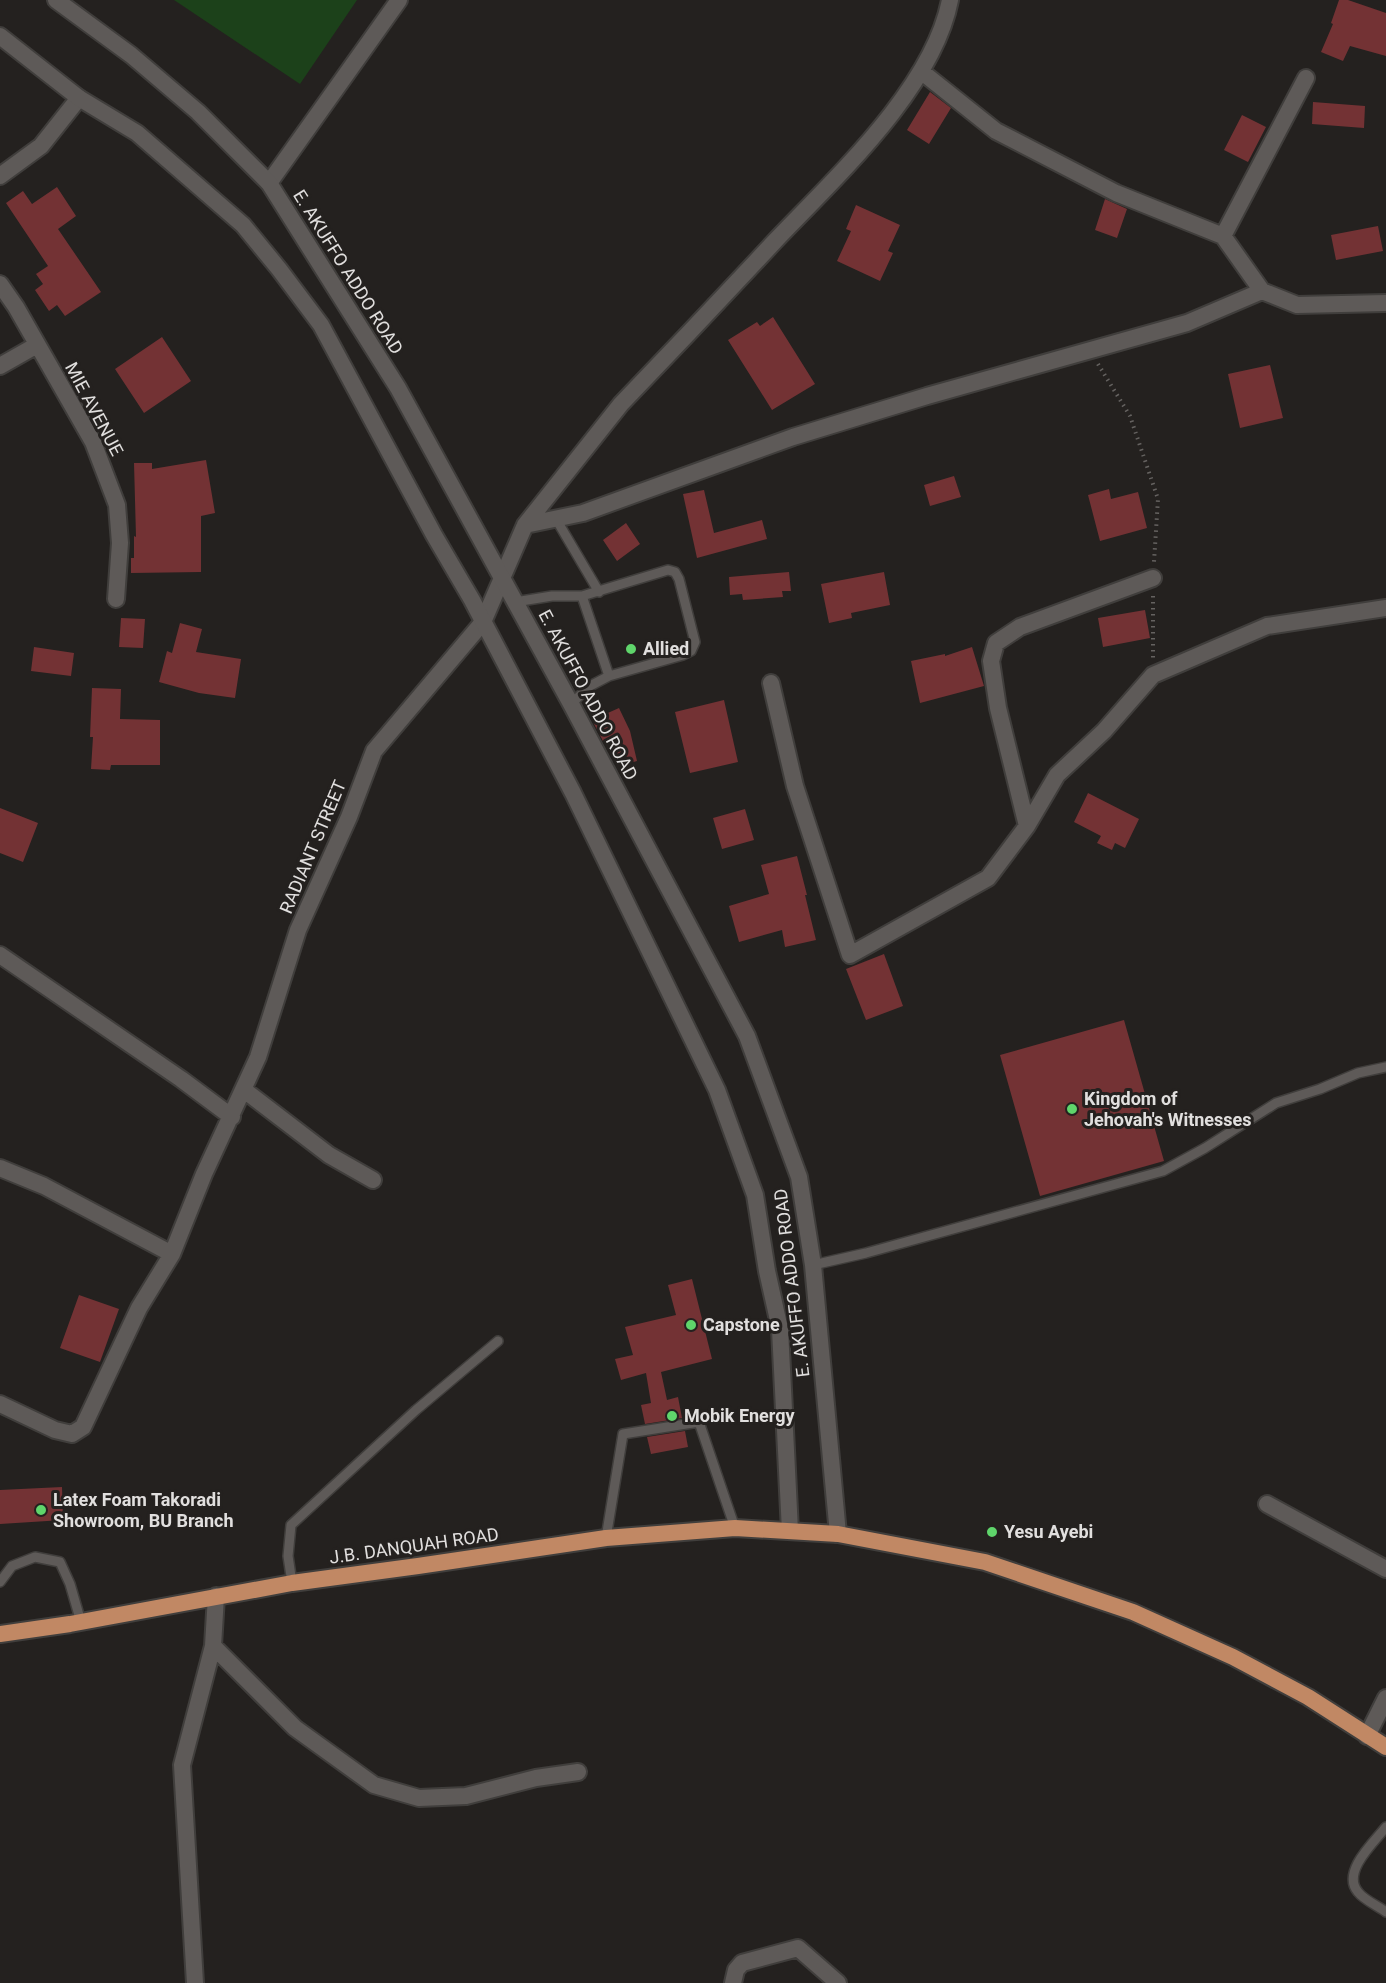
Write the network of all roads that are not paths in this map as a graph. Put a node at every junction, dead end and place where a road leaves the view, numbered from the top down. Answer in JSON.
{"nodes":[{"id":1,"x":56,"y":0,"type":"edge"},
{"id":2,"x":399,"y":0,"type":"edge"},
{"id":3,"x":950,"y":0,"type":"edge"},
{"id":4,"x":0,"y":36,"type":"edge"},
{"id":5,"x":922,"y":72,"type":"junction"},
{"id":6,"x":1306,"y":78,"type":"dead end"},
{"id":7,"x":79,"y":98,"type":"junction"},
{"id":8,"x":0,"y":176,"type":"edge"},
{"id":9,"x":269,"y":183,"type":"junction"},
{"id":10,"x":1223,"y":236,"type":"junction"},
{"id":11,"x":0,"y":284,"type":"edge"},
{"id":12,"x":1262,"y":291,"type":"junction"},
{"id":13,"x":1386,"y":303,"type":"edge"},
{"id":14,"x":37,"y":345,"type":"junction"},
{"id":15,"x":0,"y":366,"type":"edge"},
{"id":16,"x":556,"y":519,"type":"junction"},
{"id":17,"x":525,"y":525,"type":"junction"},
{"id":18,"x":501,"y":578,"type":"junction"},
{"id":19,"x":1153,"y":578,"type":"road end"},
{"id":20,"x":599,"y":592,"type":"junction"},
{"id":21,"x":582,"y":596,"type":"junction"},
{"id":22,"x":116,"y":599,"type":"dead end"},
{"id":23,"x":515,"y":602,"type":"junction"},
{"id":24,"x":1386,"y":608,"type":"edge"},
{"id":25,"x":483,"y":621,"type":"junction"},
{"id":26,"x":609,"y":676,"type":"junction"},
{"id":27,"x":771,"y":683,"type":"dead end"},
{"id":28,"x":571,"y":704,"type":"junction"},
{"id":29,"x":1027,"y":826,"type":"junction"},
{"id":30,"x":0,"y":955,"type":"edge"},
{"id":31,"x":1386,"y":1067,"type":"edge"},
{"id":32,"x":244,"y":1090,"type":"junction"},
{"id":33,"x":232,"y":1117,"type":"junction"},
{"id":34,"x":0,"y":1168,"type":"edge"},
{"id":35,"x":373,"y":1180,"type":"dead end"},
{"id":36,"x":172,"y":1254,"type":"junction"},
{"id":37,"x":813,"y":1265,"type":"junction"},
{"id":38,"x":498,"y":1341,"type":"dead end"},
{"id":39,"x":0,"y":1404,"type":"edge"},
{"id":40,"x":1267,"y":1504,"type":"dead end"},
{"id":41,"x":735,"y":1528,"type":"junction"},
{"id":42,"x":790,"y":1531,"type":"junction"},
{"id":43,"x":837,"y":1534,"type":"junction"},
{"id":44,"x":606,"y":1538,"type":"junction"},
{"id":45,"x":1386,"y":1569,"type":"edge"},
{"id":46,"x":0,"y":1582,"type":"edge"},
{"id":47,"x":292,"y":1582,"type":"junction"},
{"id":48,"x":216,"y":1596,"type":"junction"},
{"id":49,"x":81,"y":1622,"type":"junction"},
{"id":50,"x":0,"y":1634,"type":"edge"},
{"id":51,"x":213,"y":1646,"type":"junction"},
{"id":52,"x":1386,"y":1698,"type":"edge"},
{"id":53,"x":1367,"y":1736,"type":"junction"},
{"id":54,"x":1386,"y":1747,"type":"edge"},
{"id":55,"x":578,"y":1772,"type":"dead end"},
{"id":56,"x":1386,"y":1827,"type":"edge"},
{"id":57,"x":1386,"y":1912,"type":"edge"},
{"id":58,"x":195,"y":1983,"type":"edge"},
{"id":59,"x":733,"y":1983,"type":"edge"},
{"id":60,"x":838,"y":1983,"type":"edge"}],
"edges":[{"from":1,"to":9,"type":"street","name":"E. AKUFFO ADDO ROAD"},
{"from":2,"to":9,"type":"street"},
{"from":3,"to":5,"type":"street","name":"RADIANT STREET"},
{"from":4,"to":7,"type":"street","name":"E. AKUFFO ADDO ROAD"},
{"from":5,"to":10,"type":"street"},
{"from":5,"to":17,"type":"street","name":"RADIANT STREET"},
{"from":6,"to":10,"type":"street"},
{"from":7,"to":8,"type":"street"},
{"from":7,"to":25,"type":"street","name":"E. AKUFFO ADDO ROAD"},
{"from":9,"to":18,"type":"street","name":"E. AKUFFO ADDO ROAD"},
{"from":10,"to":12,"type":"street"},
{"from":11,"to":14,"type":"street","name":"MIE AVENUE"},
{"from":12,"to":13,"type":"street"},
{"from":12,"to":16,"type":"street"},
{"from":14,"to":15,"type":"street"},
{"from":14,"to":22,"type":"street","name":"MIE AVENUE"},
{"from":16,"to":17,"type":"street"},
{"from":16,"to":20,"type":"lane"},
{"from":17,"to":18,"type":"street","name":"RADIANT STREET"},
{"from":18,"to":23,"type":"street","name":"E. AKUFFO ADDO ROAD"},
{"from":18,"to":25,"type":"street","name":"RADIANT STREET"},
{"from":19,"to":29,"type":"street"},
{"from":20,"to":21,"type":"lane"},
{"from":20,"to":26,"type":"lane"},
{"from":21,"to":23,"type":"lane"},
{"from":21,"to":26,"type":"lane"},
{"from":23,"to":28,"type":"street","name":"E. AKUFFO ADDO ROAD"},
{"from":24,"to":29,"type":"street"},
{"from":25,"to":32,"type":"street","name":"RADIANT STREET"},
{"from":25,"to":42,"type":"street","name":"E. AKUFFO ADDO ROAD"},
{"from":26,"to":28,"type":"lane"},
{"from":27,"to":29,"type":"street"},
{"from":28,"to":37,"type":"street","name":"E. AKUFFO ADDO ROAD"},
{"from":30,"to":33,"type":"street"},
{"from":31,"to":37,"type":"lane"},
{"from":32,"to":33,"type":"street","name":"RADIANT STREET"},
{"from":32,"to":35,"type":"street"},
{"from":33,"to":36,"type":"street","name":"RADIANT STREET"},
{"from":34,"to":36,"type":"street"},
{"from":36,"to":39,"type":"street","name":"RADIANT STREET"},
{"from":37,"to":43,"type":"street","name":"E. AKUFFO ADDO ROAD"},
{"from":38,"to":47,"type":"lane"},
{"from":40,"to":45,"type":"street"},
{"from":41,"to":42,"type":"highway","name":"J.B. DANQUAH ROAD"},
{"from":41,"to":44,"type":"highway","name":"J.B. DANQUAH ROAD"},
{"from":41,"to":44,"type":"lane"},
{"from":42,"to":43,"type":"highway","name":"J.B. DANQUAH ROAD"},
{"from":43,"to":53,"type":"highway","name":"J.B. DANQUAH ROAD"},
{"from":44,"to":47,"type":"highway","name":"J.B. DANQUAH ROAD"},
{"from":46,"to":49,"type":"lane"},
{"from":47,"to":48,"type":"highway","name":"J.B. DANQUAH ROAD"},
{"from":48,"to":49,"type":"highway","name":"J.B. DANQUAH ROAD"},
{"from":48,"to":51,"type":"street"},
{"from":49,"to":50,"type":"highway","name":"J.B. DANQUAH ROAD"},
{"from":51,"to":55,"type":"street"},
{"from":51,"to":58,"type":"street"},
{"from":52,"to":53,"type":"street"},
{"from":53,"to":54,"type":"highway","name":"J.B. DANQUAH ROAD"},
{"from":56,"to":57,"type":"lane"},
{"from":59,"to":60,"type":"street"}]}
